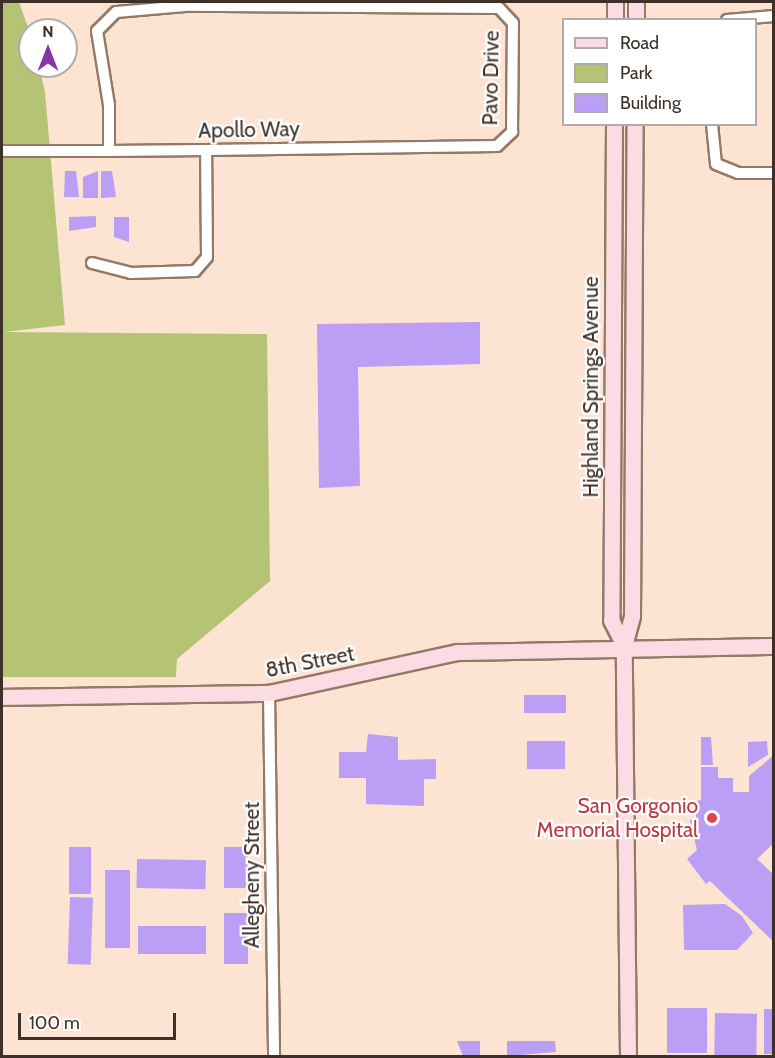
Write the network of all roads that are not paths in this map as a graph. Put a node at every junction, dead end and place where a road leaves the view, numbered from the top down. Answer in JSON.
{"nodes":[{"id":1,"x":615,"y":2,"type":"edge"},
{"id":2,"x":636,"y":2,"type":"edge"},
{"id":3,"x":396,"y":4,"type":"edge"},
{"id":4,"x":774,"y":16,"type":"edge"},
{"id":5,"x":615,"y":18,"type":"edge"},
{"id":6,"x":636,"y":18,"type":"edge"},
{"id":7,"x":750,"y":18,"type":"edge"},
{"id":8,"x":614,"y":126,"type":"edge"},
{"id":9,"x":635,"y":126,"type":"edge"},
{"id":10,"x":712,"y":126,"type":"edge"},
{"id":11,"x":497,"y":146,"type":"joint"},
{"id":12,"x":206,"y":150,"type":"junction"},
{"id":13,"x":2,"y":151,"type":"edge"},
{"id":14,"x":108,"y":151,"type":"junction"},
{"id":15,"x":774,"y":173,"type":"edge"},
{"id":16,"x":92,"y":263,"type":"dead end"},
{"id":17,"x":624,"y":646,"type":"junction"},
{"id":18,"x":774,"y":646,"type":"edge"},
{"id":19,"x":269,"y":693,"type":"junction"},
{"id":20,"x":2,"y":697,"type":"edge"},
{"id":21,"x":274,"y":1056,"type":"edge"},
{"id":22,"x":628,"y":1056,"type":"edge"}],
"edges":[{"from":1,"to":5,"type":"main road"},
{"from":2,"to":6,"type":"main road"},
{"from":3,"to":11,"type":"street","name":"Pavo Drive"},
{"from":3,"to":14,"type":"street"},
{"from":4,"to":7,"type":"street"},
{"from":8,"to":17,"type":"main road","name":"Highland Springs Avenue"},
{"from":9,"to":17,"type":"main road","name":"Highland Springs Avenue"},
{"from":10,"to":15,"type":"street"},
{"from":11,"to":12,"type":"street","name":"Apollo Way"},
{"from":12,"to":14,"type":"street","name":"Apollo Way"},
{"from":12,"to":16,"type":"street"},
{"from":13,"to":14,"type":"street","name":"Apollo Way"},
{"from":17,"to":18,"type":"main road","name":"8th Street"},
{"from":17,"to":19,"type":"main road","name":"8th Street"},
{"from":17,"to":22,"type":"main road","name":"Highland Springs Avenue"},
{"from":19,"to":20,"type":"main road","name":"8th Street"},
{"from":19,"to":21,"type":"street","name":"Allegheny Street"}]}
